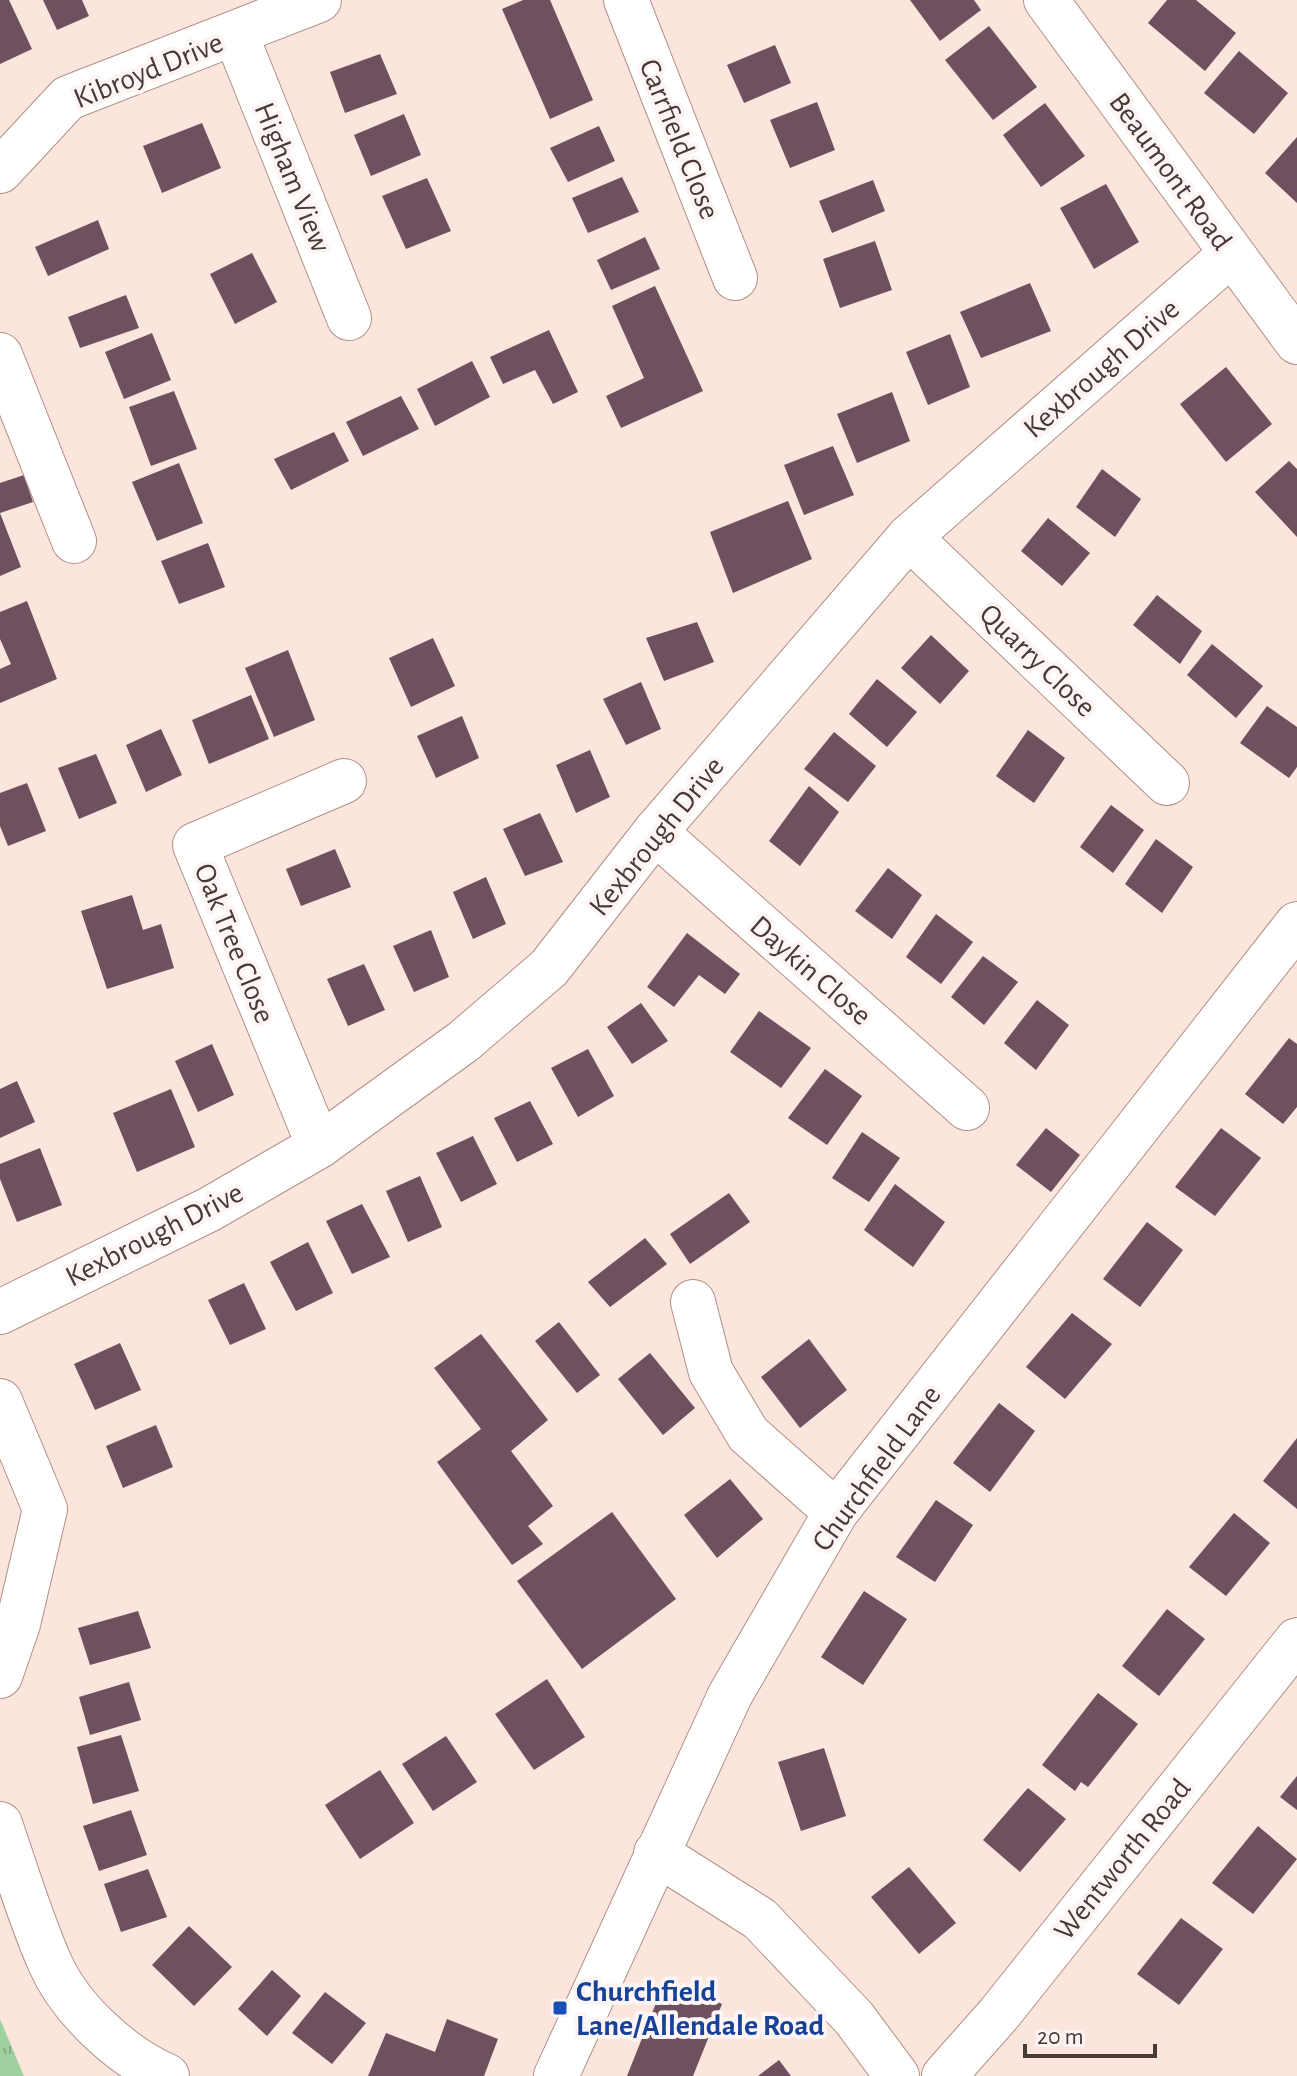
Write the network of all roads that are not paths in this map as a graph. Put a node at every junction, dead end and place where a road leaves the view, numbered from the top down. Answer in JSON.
{"nodes":[{"id":1,"x":319,"y":0,"type":"edge"},
{"id":2,"x":626,"y":0,"type":"edge"},
{"id":3,"x":1046,"y":0,"type":"edge"},
{"id":4,"x":236,"y":35,"type":"junction"},
{"id":5,"x":0,"y":171,"type":"edge"},
{"id":6,"x":1231,"y":254,"type":"junction"},
{"id":7,"x":735,"y":278,"type":"dead end"},
{"id":8,"x":349,"y":318,"type":"dead end"},
{"id":9,"x":1297,"y":342,"type":"edge"},
{"id":10,"x":0,"y":355,"type":"edge"},
{"id":11,"x":909,"y":537,"type":"junction"},
{"id":12,"x":74,"y":541,"type":"dead end"},
{"id":13,"x":344,"y":781,"type":"dead end"},
{"id":14,"x":1167,"y":783,"type":"dead end"},
{"id":15,"x":655,"y":832,"type":"junction"},
{"id":16,"x":1297,"y":924,"type":"edge"},
{"id":17,"x":967,"y":1108,"type":"dead end"},
{"id":18,"x":319,"y":1146,"type":"junction"},
{"id":19,"x":693,"y":1302,"type":"dead end"},
{"id":20,"x":0,"y":1312,"type":"edge"},
{"id":21,"x":0,"y":1401,"type":"edge"},
{"id":22,"x":836,"y":1512,"type":"junction"},
{"id":23,"x":1297,"y":1640,"type":"edge"},
{"id":24,"x":0,"y":1676,"type":"edge"},
{"id":25,"x":0,"y":1824,"type":"edge"},
{"id":26,"x":656,"y":1853,"type":"junction"},
{"id":27,"x":167,"y":2076,"type":"edge"},
{"id":28,"x":556,"y":2076,"type":"edge"},
{"id":29,"x":897,"y":2076,"type":"edge"},
{"id":30,"x":944,"y":2076,"type":"edge"}],
"edges":[{"from":1,"to":4,"type":"street","name":"Kibroyd Drive"},
{"from":2,"to":7,"type":"street","name":"Carrfield Close"},
{"from":3,"to":6,"type":"street","name":"Beaumont Road"},
{"from":4,"to":5,"type":"street","name":"Kibroyd Drive"},
{"from":4,"to":8,"type":"street","name":"Higham View"},
{"from":6,"to":9,"type":"street","name":"Beaumont Road"},
{"from":6,"to":11,"type":"street","name":"Kexbrough Drive"},
{"from":10,"to":12,"type":"street"},
{"from":11,"to":14,"type":"street","name":"Quarry Close"},
{"from":11,"to":15,"type":"street","name":"Kexbrough Drive"},
{"from":13,"to":18,"type":"street","name":"Oak Tree Close"},
{"from":15,"to":17,"type":"street","name":"Daykin Close"},
{"from":15,"to":18,"type":"street","name":"Kexbrough Drive"},
{"from":16,"to":22,"type":"street","name":"Churchfield Lane"},
{"from":18,"to":20,"type":"street","name":"Kexbrough Drive"},
{"from":19,"to":22,"type":"street"},
{"from":21,"to":24,"type":"street"},
{"from":22,"to":26,"type":"street","name":"Churchfield Lane"},
{"from":23,"to":30,"type":"street","name":"Wentworth Road"},
{"from":25,"to":27,"type":"street"},
{"from":26,"to":28,"type":"street","name":"Churchfield Lane"},
{"from":26,"to":29,"type":"street"}]}
